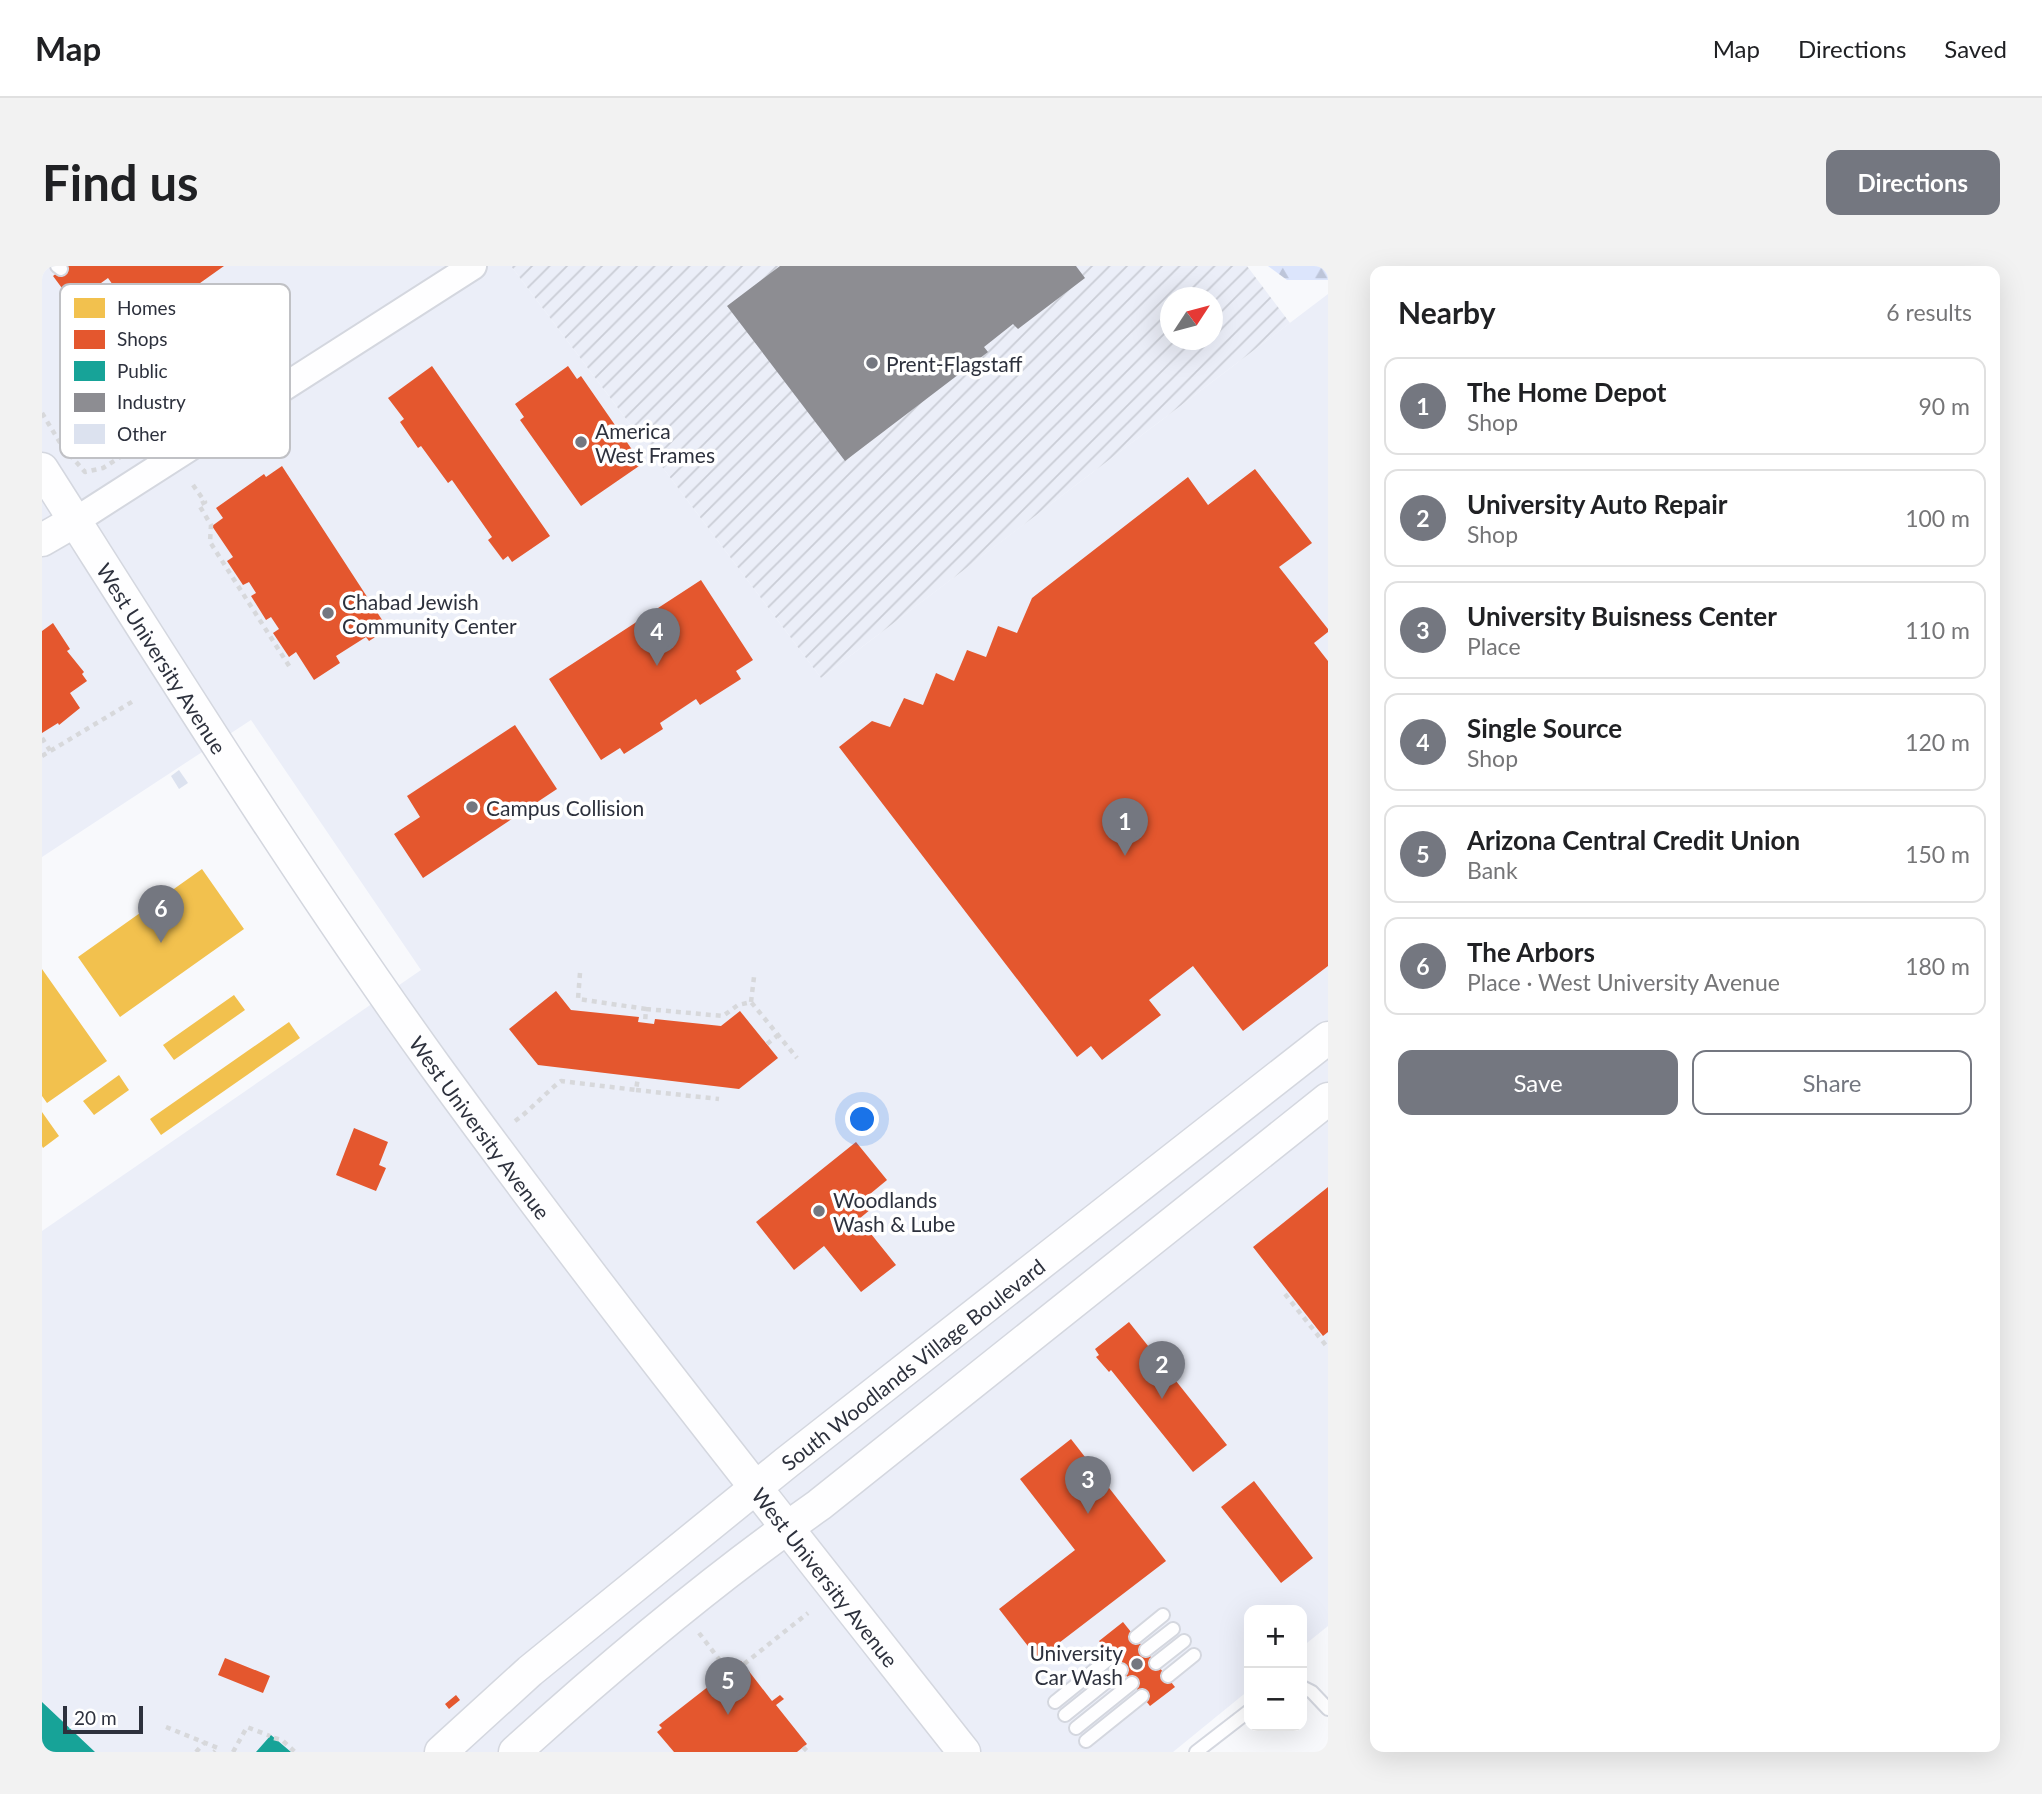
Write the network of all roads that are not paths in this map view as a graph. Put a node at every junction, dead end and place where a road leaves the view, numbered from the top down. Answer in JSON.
{"nodes":[{"id":1,"x":473,"y":266,"type":"edge"},
{"id":2,"x":290,"y":383,"type":"edge"},
{"id":3,"x":173,"y":458,"type":"edge"},
{"id":4,"x":42,"y":469,"type":"edge"},
{"id":5,"x":75,"y":521,"type":"junction"},
{"id":6,"x":42,"y":540,"type":"edge"},
{"id":7,"x":1328,"y":1038,"type":"edge"},
{"id":8,"x":1328,"y":1100,"type":"edge"},
{"id":9,"x":755,"y":1489,"type":"junction"},
{"id":10,"x":786,"y":1528,"type":"junction"},
{"id":11,"x":1163,"y":1615,"type":"dead end"},
{"id":12,"x":1173,"y":1629,"type":"dead end"},
{"id":13,"x":1136,"y":1637,"type":"dead end"},
{"id":14,"x":1184,"y":1641,"type":"dead end"},
{"id":15,"x":1146,"y":1650,"type":"dead end"},
{"id":16,"x":1194,"y":1655,"type":"dead end"},
{"id":17,"x":1111,"y":1657,"type":"dead end"},
{"id":18,"x":1156,"y":1663,"type":"dead end"},
{"id":19,"x":1121,"y":1670,"type":"dead end"},
{"id":20,"x":1168,"y":1676,"type":"dead end"},
{"id":21,"x":1132,"y":1683,"type":"dead end"},
{"id":22,"x":1307,"y":1690,"type":"edge"},
{"id":23,"x":1142,"y":1696,"type":"dead end"},
{"id":24,"x":1055,"y":1702,"type":"dead end"},
{"id":25,"x":1328,"y":1709,"type":"edge"},
{"id":26,"x":1065,"y":1714,"type":"dead end"},
{"id":27,"x":1244,"y":1716,"type":"edge"},
{"id":28,"x":1076,"y":1728,"type":"dead end"},
{"id":29,"x":1086,"y":1741,"type":"dead end"},
{"id":30,"x":441,"y":1752,"type":"edge"},
{"id":31,"x":515,"y":1752,"type":"edge"},
{"id":32,"x":964,"y":1752,"type":"edge"},
{"id":33,"x":1196,"y":1752,"type":"edge"}],
"edges":[{"from":1,"to":2,"type":"street"},
{"from":3,"to":5,"type":"street"},
{"from":4,"to":5,"type":"street","name":"West University Avenue"},
{"from":5,"to":6,"type":"street"},
{"from":5,"to":9,"type":"street","name":"West University Avenue"},
{"from":7,"to":9,"type":"street","name":"South Woodlands Village Boulevard"},
{"from":8,"to":10,"type":"street"},
{"from":9,"to":10,"type":"street","name":"West University Avenue"},
{"from":9,"to":30,"type":"street","name":"South Woodlands Village Boulevard"},
{"from":10,"to":31,"type":"street"},
{"from":10,"to":32,"type":"street","name":"West University Avenue"},
{"from":11,"to":13,"type":"lane"},
{"from":12,"to":15,"type":"lane"},
{"from":14,"to":18,"type":"lane"},
{"from":16,"to":20,"type":"lane"},
{"from":17,"to":24,"type":"lane"},
{"from":19,"to":26,"type":"lane"},
{"from":21,"to":28,"type":"lane"},
{"from":22,"to":25,"type":"lane"},
{"from":23,"to":29,"type":"lane"},
{"from":27,"to":33,"type":"lane"}]}
